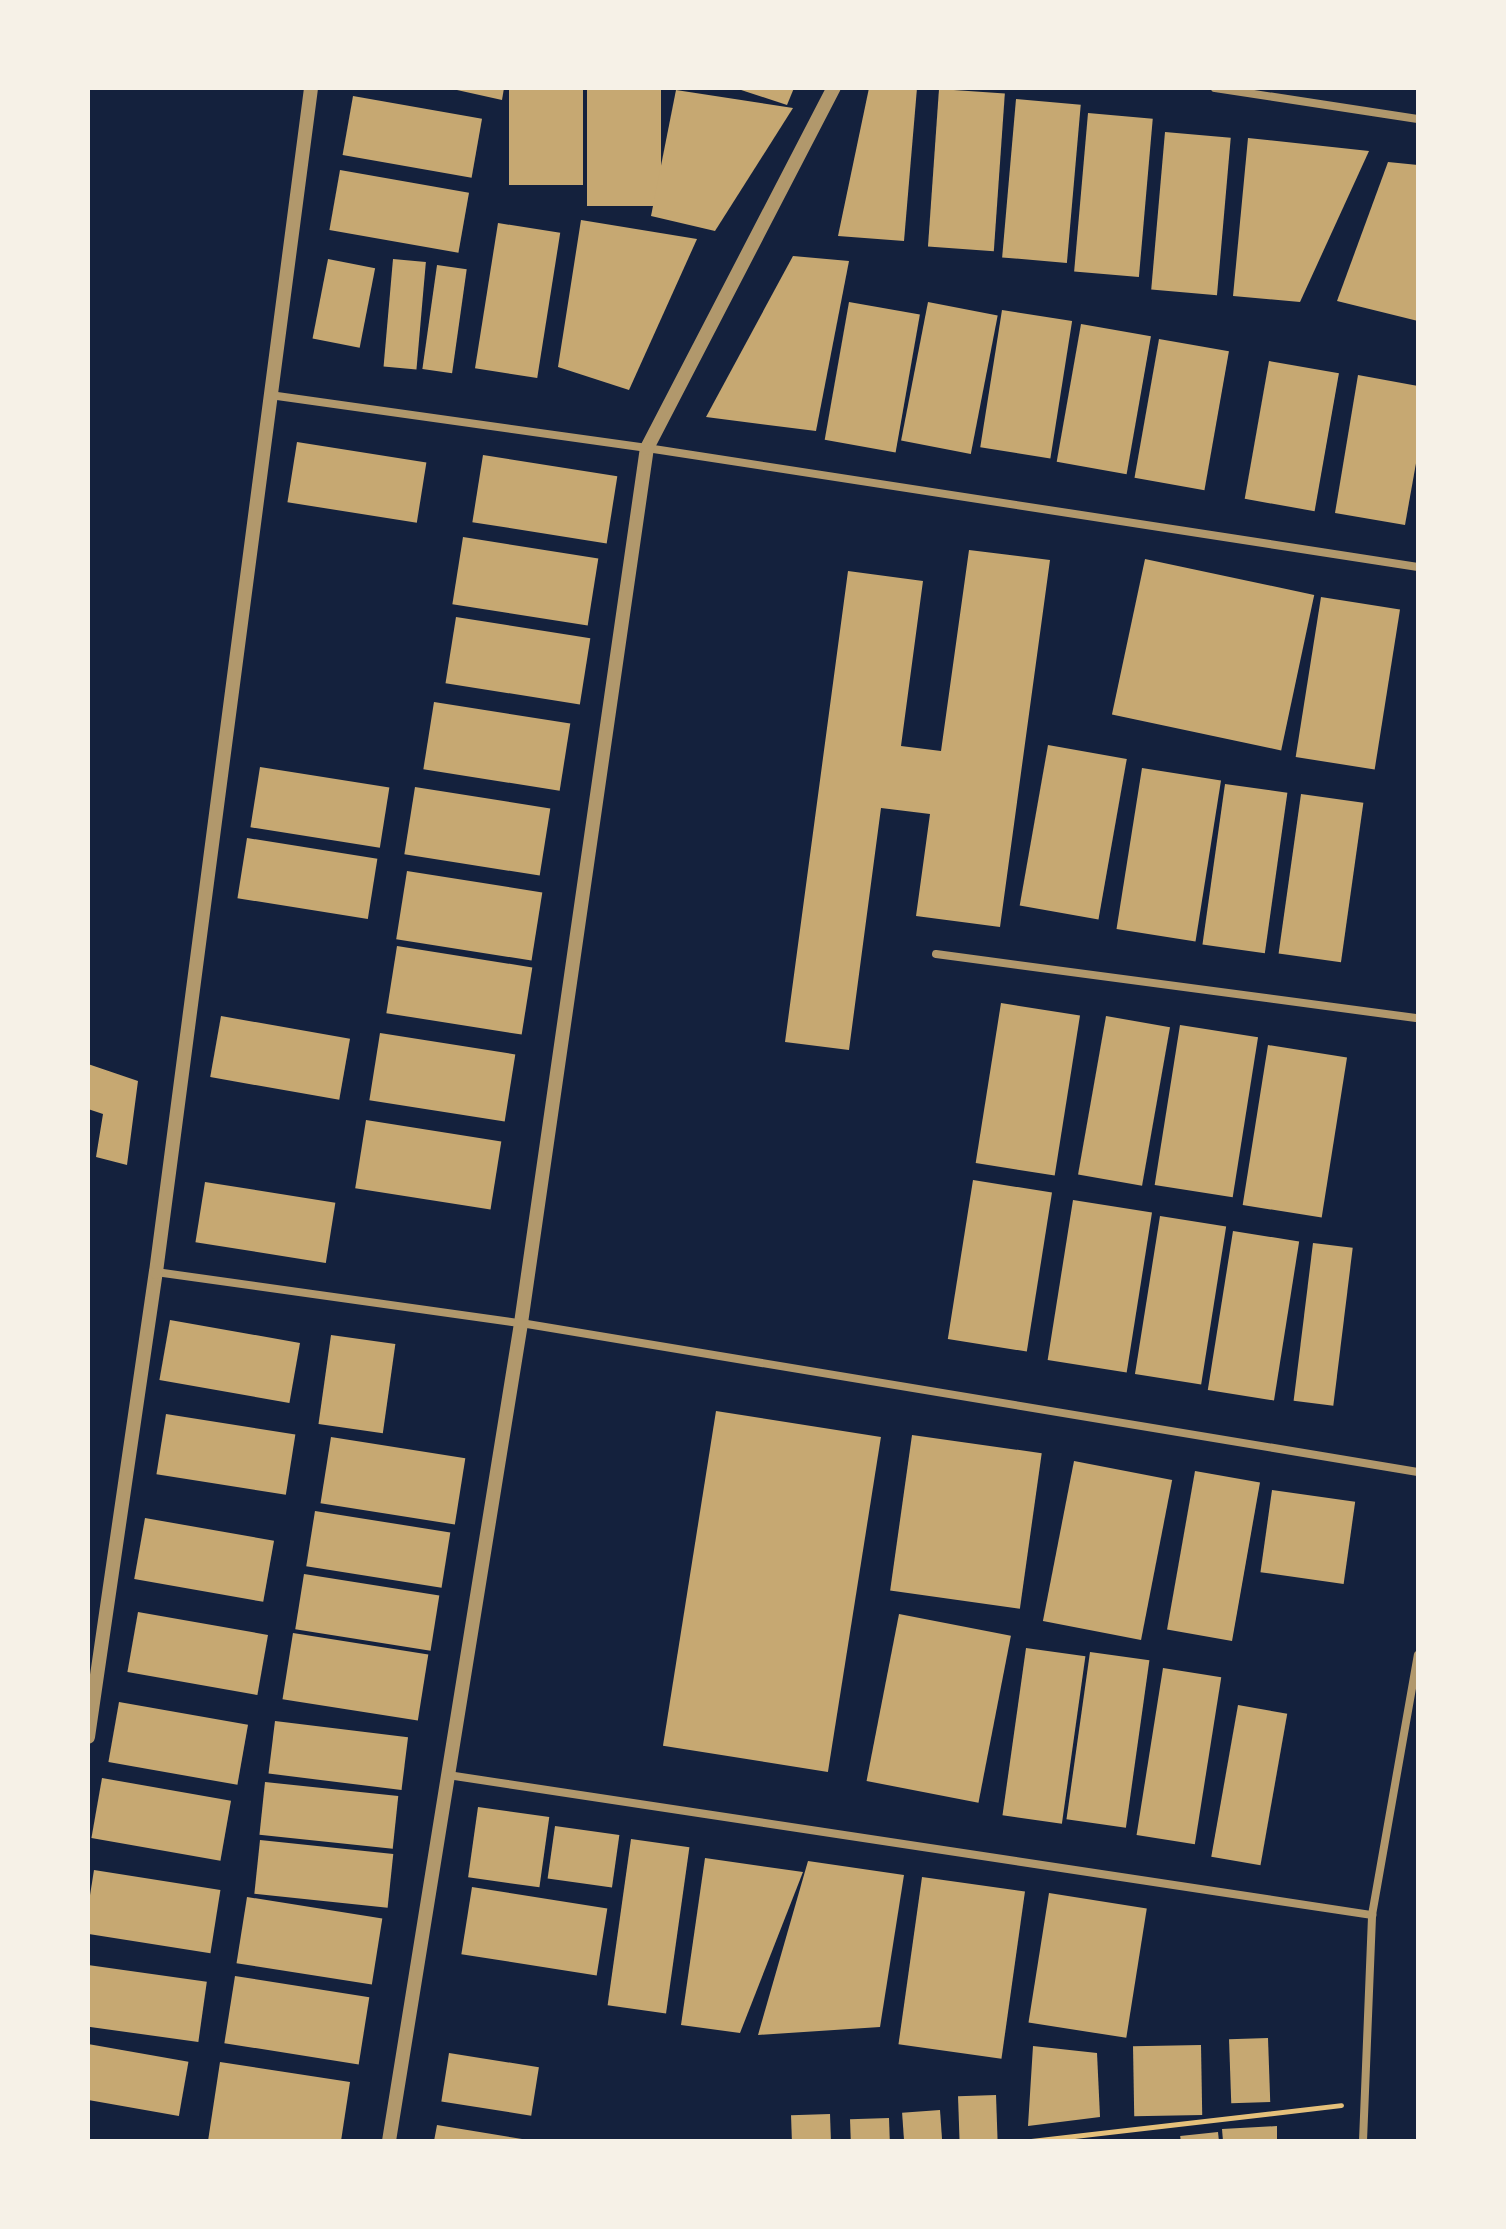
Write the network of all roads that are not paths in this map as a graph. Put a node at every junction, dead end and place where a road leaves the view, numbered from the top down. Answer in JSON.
{"nodes":[{"id":1,"x":311,"y":88,"type":"edge"},
{"id":2,"x":834,"y":88,"type":"edge"},
{"id":3,"x":1215,"y":88,"type":"edge"},
{"id":4,"x":1418,"y":119,"type":"edge"},
{"id":5,"x":269,"y":395,"type":"junction"},
{"id":6,"x":647,"y":448,"type":"junction"},
{"id":7,"x":1418,"y":567,"type":"edge"},
{"id":8,"x":936,"y":954,"type":"dead end"},
{"id":9,"x":1418,"y":1018,"type":"edge"},
{"id":10,"x":156,"y":1272,"type":"junction"},
{"id":11,"x":521,"y":1323,"type":"junction"},
{"id":12,"x":1418,"y":1472,"type":"edge"},
{"id":13,"x":1418,"y":1655,"type":"edge"},
{"id":14,"x":88,"y":1737,"type":"edge"},
{"id":15,"x":448,"y":1775,"type":"junction"},
{"id":16,"x":1372,"y":1915,"type":"junction"},
{"id":17,"x":389,"y":2141,"type":"edge"},
{"id":18,"x":1363,"y":2141,"type":"edge"}],
"edges":[{"from":1,"to":5,"type":"street"},
{"from":2,"to":6,"type":"street"},
{"from":3,"to":4,"type":"street"},
{"from":5,"to":6,"type":"street"},
{"from":5,"to":10,"type":"street"},
{"from":6,"to":7,"type":"street"},
{"from":6,"to":11,"type":"street"},
{"from":8,"to":9,"type":"street"},
{"from":10,"to":11,"type":"street"},
{"from":10,"to":14,"type":"street"},
{"from":11,"to":12,"type":"street"},
{"from":11,"to":15,"type":"street"},
{"from":13,"to":16,"type":"street"},
{"from":15,"to":16,"type":"street"},
{"from":15,"to":17,"type":"street"},
{"from":16,"to":18,"type":"street"}]}
